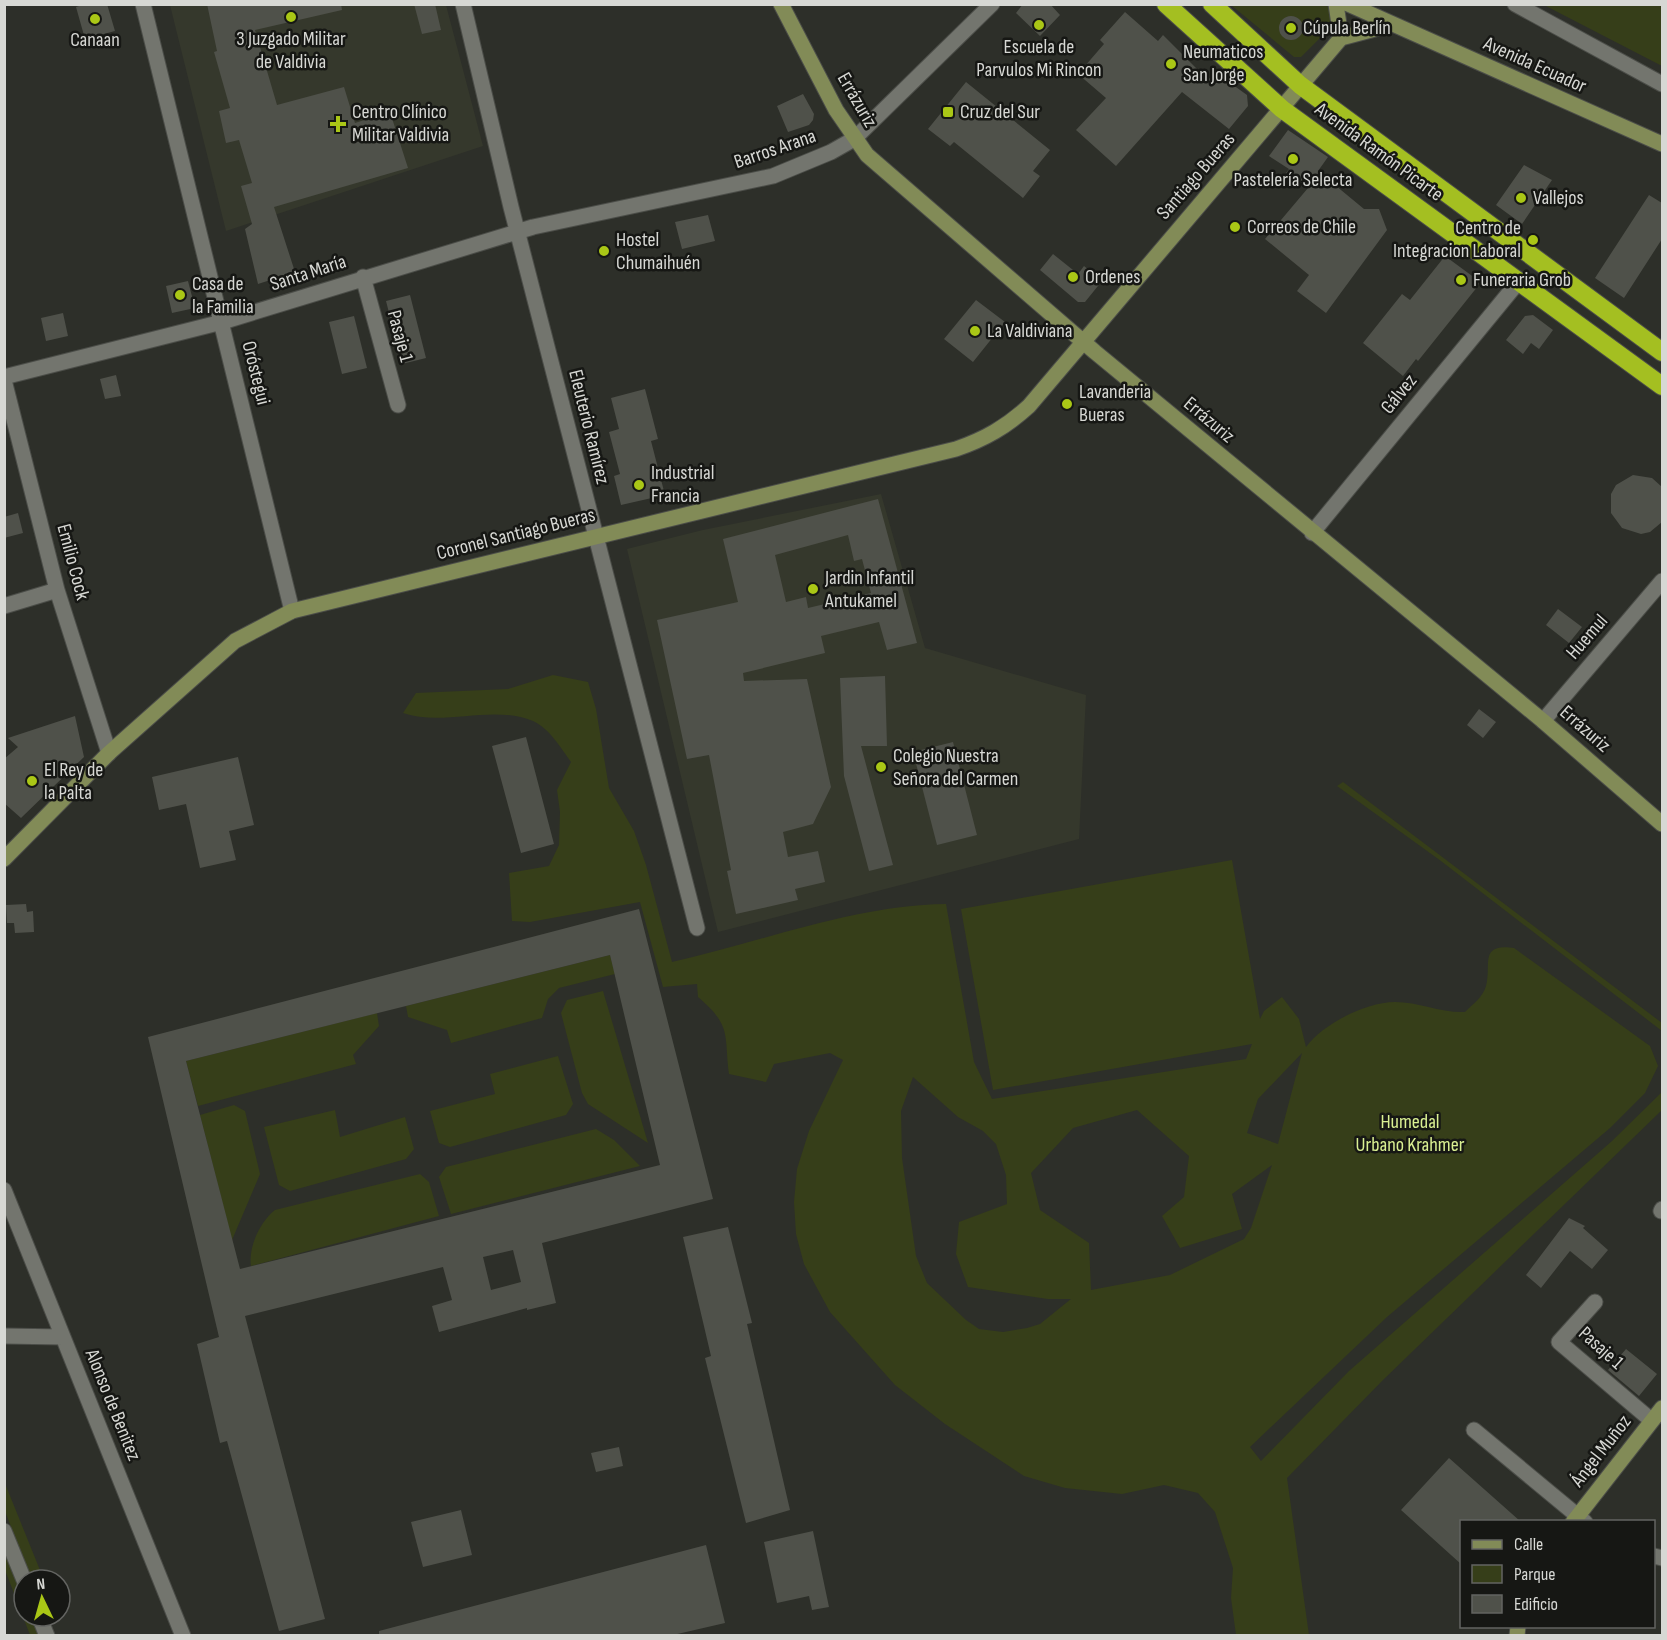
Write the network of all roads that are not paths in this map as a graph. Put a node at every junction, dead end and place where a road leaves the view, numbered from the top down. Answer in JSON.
{"nodes":[{"id":1,"x":142,"y":4,"type":"edge"},
{"id":2,"x":463,"y":4,"type":"edge"},
{"id":3,"x":781,"y":4,"type":"edge"},
{"id":4,"x":992,"y":4,"type":"edge"},
{"id":5,"x":1166,"y":4,"type":"edge"},
{"id":6,"x":1212,"y":4,"type":"edge"},
{"id":7,"x":1336,"y":4,"type":"edge"},
{"id":8,"x":1347,"y":4,"type":"edge"},
{"id":9,"x":1515,"y":4,"type":"edge"},
{"id":10,"x":1390,"y":25,"type":"junction"},
{"id":11,"x":1341,"y":38,"type":"junction"},
{"id":12,"x":1662,"y":84,"type":"edge"},
{"id":13,"x":1300,"y":85,"type":"junction"},
{"id":14,"x":1282,"y":109,"type":"junction"},
{"id":15,"x":854,"y":139,"type":"junction"},
{"id":16,"x":1662,"y":144,"type":"edge"},
{"id":17,"x":518,"y":231,"type":"junction"},
{"id":18,"x":363,"y":277,"type":"junction"},
{"id":19,"x":1519,"y":281,"type":"junction"},
{"id":20,"x":222,"y":322,"type":"junction"},
{"id":21,"x":1083,"y":342,"type":"junction"},
{"id":22,"x":1662,"y":352,"type":"edge"},
{"id":23,"x":4,"y":379,"type":"edge"},
{"id":24,"x":1662,"y":386,"type":"edge"},
{"id":25,"x":398,"y":405,"type":"dead end"},
{"id":26,"x":1311,"y":533,"type":"junction"},
{"id":27,"x":596,"y":535,"type":"junction"},
{"id":28,"x":1662,"y":581,"type":"edge"},
{"id":29,"x":57,"y":591,"type":"junction"},
{"id":30,"x":4,"y":606,"type":"edge"},
{"id":31,"x":292,"y":611,"type":"junction"},
{"id":32,"x":1543,"y":721,"type":"junction"},
{"id":33,"x":109,"y":753,"type":"junction"},
{"id":34,"x":1662,"y":824,"type":"edge"},
{"id":35,"x":4,"y":859,"type":"edge"},
{"id":36,"x":697,"y":928,"type":"dead end"},
{"id":37,"x":4,"y":1190,"type":"edge"},
{"id":38,"x":1595,"y":1302,"type":"dead end"},
{"id":39,"x":4,"y":1336,"type":"edge"},
{"id":40,"x":63,"y":1337,"type":"junction"},
{"id":41,"x":1662,"y":1408,"type":"edge"},
{"id":42,"x":1651,"y":1420,"type":"junction"},
{"id":43,"x":1474,"y":1430,"type":"dead end"},
{"id":44,"x":1579,"y":1520,"type":"edge"},
{"id":45,"x":4,"y":1531,"type":"edge"},
{"id":46,"x":19,"y":1568,"type":"edge"},
{"id":47,"x":183,"y":1635,"type":"edge"}],
"edges":[{"from":1,"to":20,"type":"street","name":"Oróstegui"},
{"from":2,"to":17,"type":"street","name":"Eleuterio Ramírez"},
{"from":3,"to":15,"type":"main road","name":"Errázuriz"},
{"from":4,"to":15,"type":"street","name":"Barros Arana"},
{"from":5,"to":14,"type":"highway","name":"Avenida Ramón Picarte"},
{"from":6,"to":13,"type":"highway","name":"Avenida Ramón Picarte"},
{"from":7,"to":11,"type":"main road"},
{"from":8,"to":10,"type":"main road","name":"Avenida Ecuador"},
{"from":9,"to":12,"type":"street"},
{"from":10,"to":11,"type":"main road"},
{"from":10,"to":16,"type":"main road","name":"Avenida Ecuador"},
{"from":11,"to":13,"type":"main road","name":"Santiago Bueras"},
{"from":13,"to":14,"type":"main road","name":"Santiago Bueras"},
{"from":13,"to":22,"type":"highway","name":"Avenida Ramón Picarte"},
{"from":14,"to":19,"type":"highway","name":"Avenida Ramón Picarte"},
{"from":14,"to":21,"type":"main road","name":"Santiago Bueras"},
{"from":15,"to":17,"type":"street","name":"Barros Arana"},
{"from":15,"to":21,"type":"main road","name":"Errázuriz"},
{"from":17,"to":18,"type":"street","name":"Santa María"},
{"from":17,"to":27,"type":"street","name":"Eleuterio Ramírez"},
{"from":18,"to":20,"type":"street","name":"Santa María"},
{"from":18,"to":25,"type":"street","name":"Pasaje 1"},
{"from":19,"to":24,"type":"highway","name":"Avenida Ramón Picarte"},
{"from":19,"to":26,"type":"street","name":"Gálvez"},
{"from":20,"to":23,"type":"street","name":"Santa María"},
{"from":20,"to":31,"type":"street","name":"Oróstegui"},
{"from":21,"to":26,"type":"main road","name":"Errázuriz"},
{"from":21,"to":27,"type":"main road","name":"Coronel Santiago Bueras"},
{"from":23,"to":29,"type":"street","name":"Emilio Cock"},
{"from":26,"to":32,"type":"main road","name":"Errázuriz"},
{"from":27,"to":31,"type":"main road","name":"Coronel Santiago Bueras"},
{"from":27,"to":36,"type":"street","name":"Eleuterio Ramírez"},
{"from":28,"to":32,"type":"street","name":"Huemul"},
{"from":29,"to":30,"type":"street"},
{"from":29,"to":33,"type":"street","name":"Emilio Cock"},
{"from":31,"to":33,"type":"main road","name":"Coronel Santiago Bueras"},
{"from":32,"to":34,"type":"main road","name":"Errázuriz"},
{"from":33,"to":35,"type":"main road","name":"Coronel Santiago Bueras"},
{"from":37,"to":40,"type":"street","name":"Alonso de Benitez"},
{"from":38,"to":42,"type":"street","name":"Pasaje 1"},
{"from":39,"to":40,"type":"street"},
{"from":40,"to":47,"type":"street","name":"Alonso de Benitez"},
{"from":41,"to":42,"type":"main road","name":"Ángel Muñoz"},
{"from":42,"to":44,"type":"main road","name":"Ángel Muñoz"},
{"from":43,"to":44,"type":"street"},
{"from":45,"to":46,"type":"street"}]}
